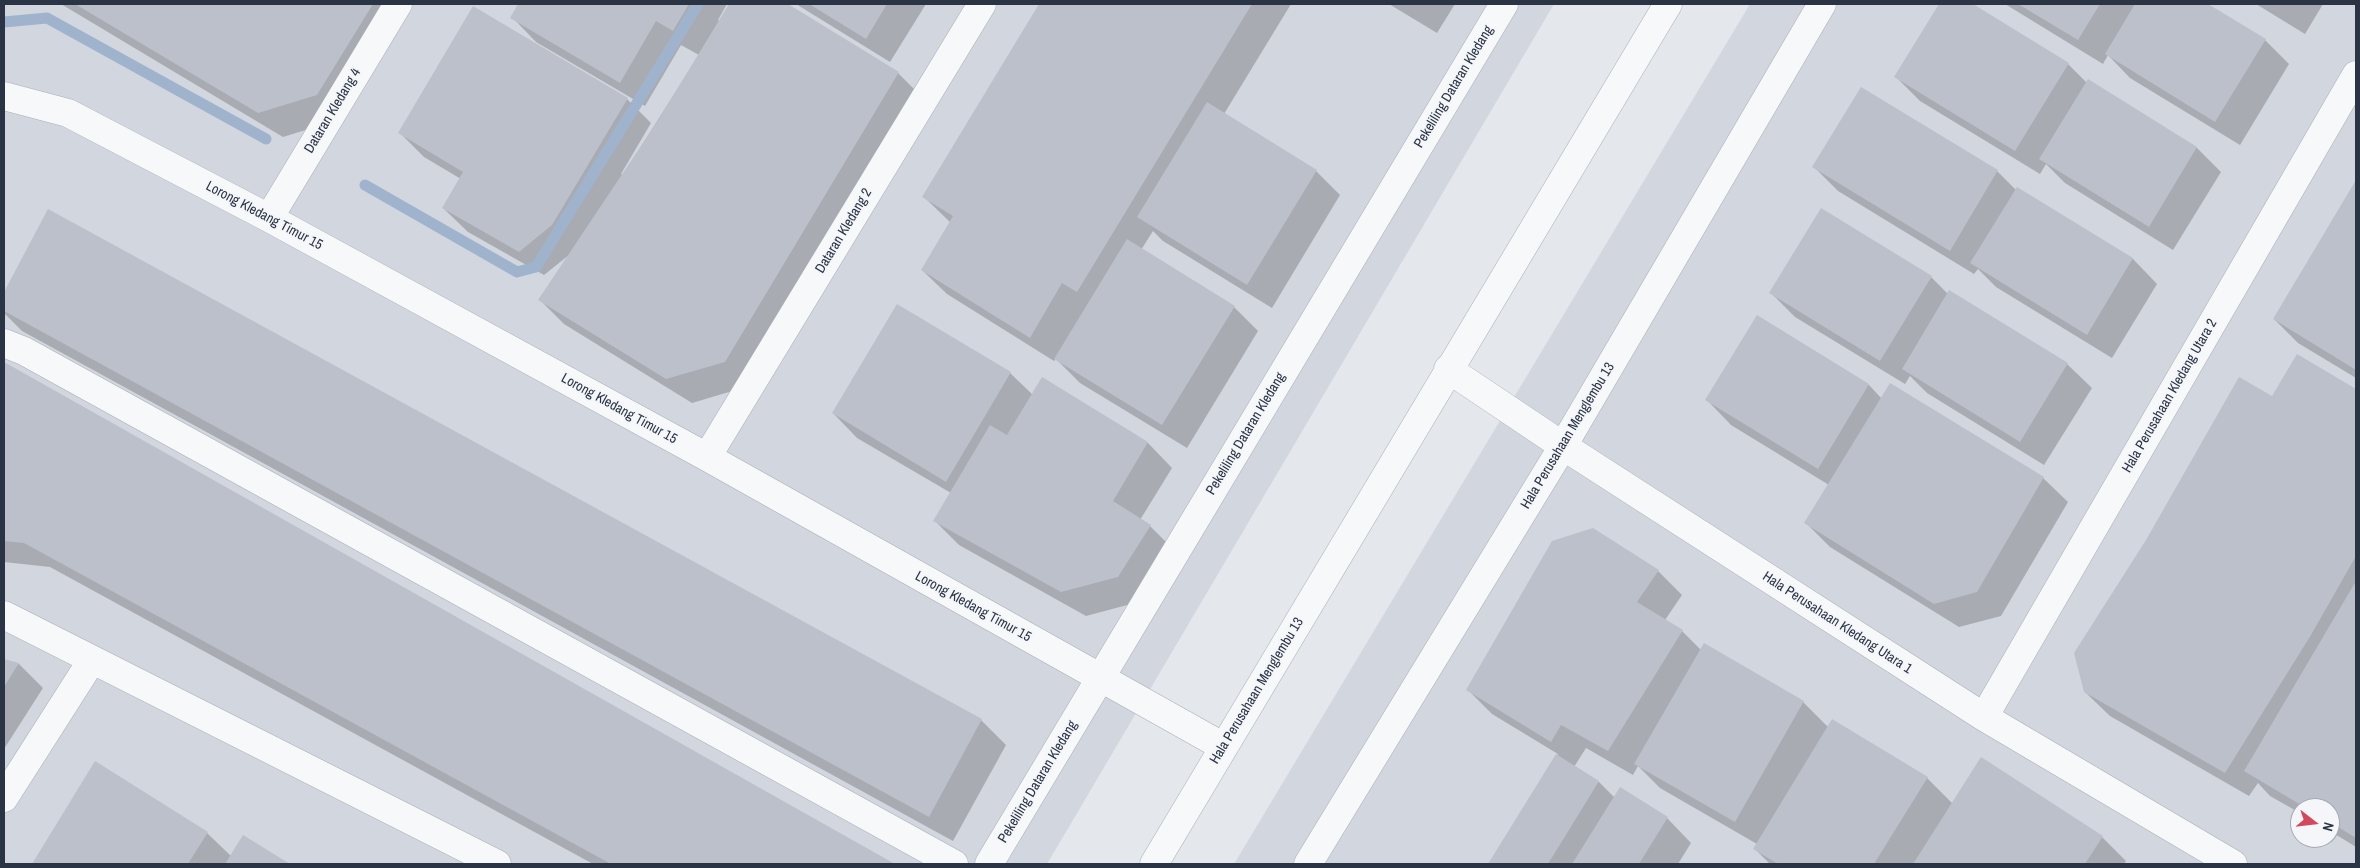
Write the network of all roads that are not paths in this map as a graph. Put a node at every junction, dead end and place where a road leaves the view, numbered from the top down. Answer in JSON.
{"nodes":[{"id":1,"x":398,"y":4,"type":"edge"},
{"id":2,"x":982,"y":4,"type":"edge"},
{"id":3,"x":1504,"y":4,"type":"edge"},
{"id":4,"x":1668,"y":4,"type":"edge"},
{"id":5,"x":1822,"y":4,"type":"edge"},
{"id":6,"x":2356,"y":75,"type":"edge"},
{"id":7,"x":4,"y":96,"type":"edge"},
{"id":8,"x":269,"y":218,"type":"junction"},
{"id":9,"x":4,"y":343,"type":"edge"},
{"id":10,"x":1448,"y":369,"type":"junction"},
{"id":11,"x":1563,"y":446,"type":"junction"},
{"id":12,"x":707,"y":457,"type":"junction"},
{"id":13,"x":4,"y":615,"type":"edge"},
{"id":14,"x":92,"y":660,"type":"junction"},
{"id":15,"x":1100,"y":678,"type":"junction"},
{"id":16,"x":1984,"y":717,"type":"junction"},
{"id":17,"x":1224,"y":747,"type":"junction"},
{"id":18,"x":4,"y":798,"type":"edge"},
{"id":19,"x":467,"y":857,"type":"edge"},
{"id":20,"x":496,"y":864,"type":"edge"},
{"id":21,"x":954,"y":864,"type":"edge"},
{"id":22,"x":988,"y":864,"type":"edge"},
{"id":23,"x":1154,"y":864,"type":"edge"},
{"id":24,"x":1308,"y":864,"type":"edge"},
{"id":25,"x":2233,"y":864,"type":"edge"}],
"edges":[{"from":1,"to":8,"type":"street","name":"Dataran Kledang 4"},
{"from":2,"to":12,"type":"street","name":"Dataran Kledang 2"},
{"from":3,"to":15,"type":"street","name":"Pekeliling Dataran Kledang"},
{"from":4,"to":10,"type":"street","name":"Hala Perusahaan Menglembu 13"},
{"from":5,"to":11,"type":"street","name":"Hala Perusahaan Menglembu 13"},
{"from":6,"to":16,"type":"street","name":"Hala Perusahaan Kledang Utara 2"},
{"from":7,"to":8,"type":"street","name":"Lorong Kledang Timur 15"},
{"from":8,"to":12,"type":"street","name":"Lorong Kledang Timur 15"},
{"from":9,"to":21,"type":"street"},
{"from":10,"to":11,"type":"street","name":"Hala Perusahaan Kledang Utara 1"},
{"from":10,"to":17,"type":"street","name":"Hala Perusahaan Menglembu 13"},
{"from":11,"to":16,"type":"street","name":"Hala Perusahaan Kledang Utara 1"},
{"from":11,"to":24,"type":"street","name":"Hala Perusahaan Menglembu 13"},
{"from":12,"to":15,"type":"street","name":"Lorong Kledang Timur 15"},
{"from":13,"to":14,"type":"street"},
{"from":14,"to":18,"type":"street"},
{"from":14,"to":19,"type":"street"},
{"from":15,"to":17,"type":"street","name":"Lorong Kledang Timur 15"},
{"from":15,"to":22,"type":"street","name":"Pekeliling Dataran Kledang"},
{"from":16,"to":25,"type":"street","name":"Hala Perusahaan Kledang Utara 1"},
{"from":17,"to":23,"type":"street","name":"Hala Perusahaan Menglembu 13"},
{"from":19,"to":20,"type":"street"}]}
